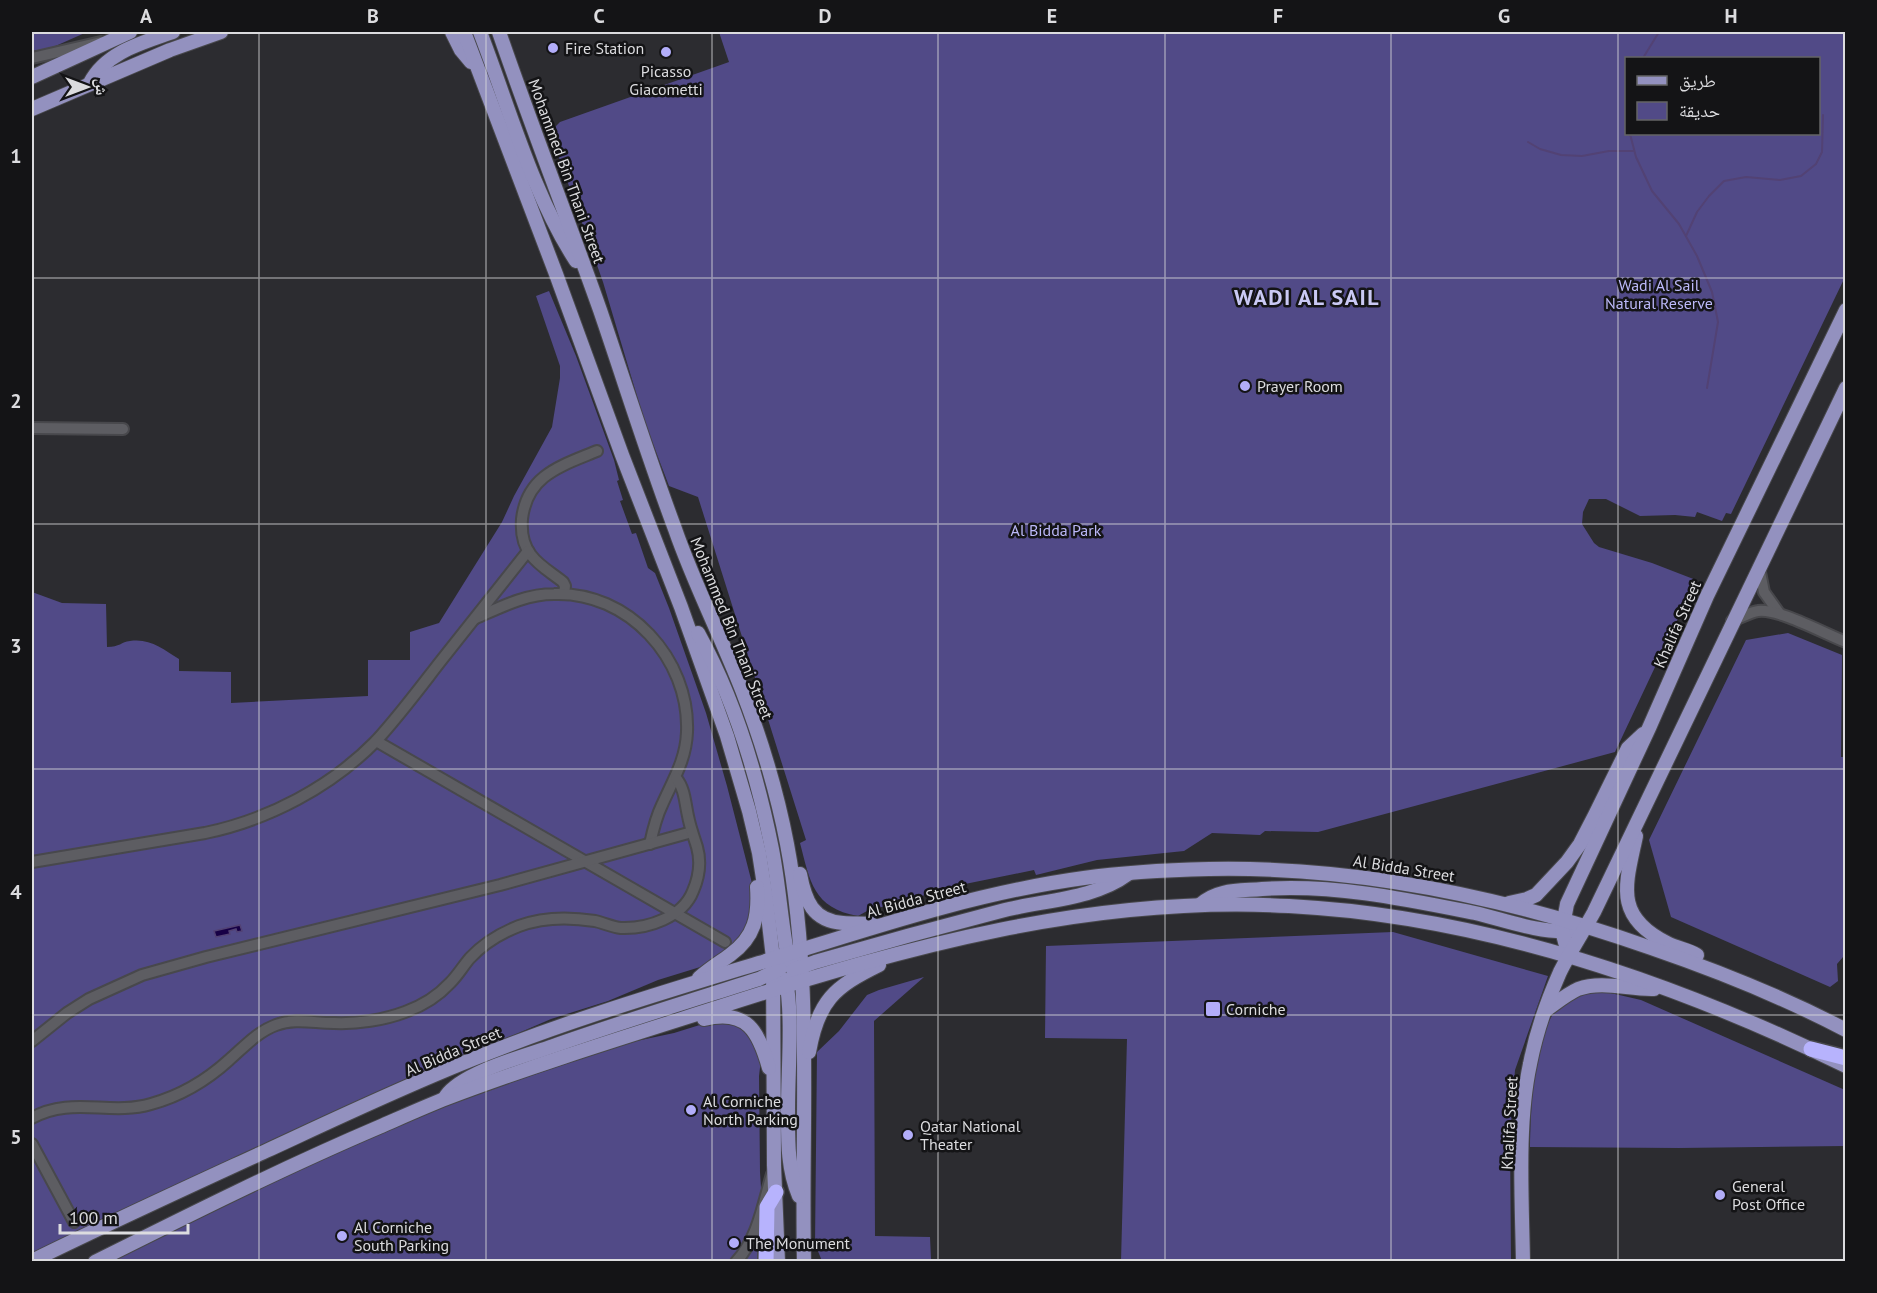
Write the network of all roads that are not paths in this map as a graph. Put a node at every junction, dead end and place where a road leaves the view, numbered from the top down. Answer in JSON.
{"nodes":[{"id":1,"x":130,"y":32,"type":"edge"},
{"id":2,"x":173,"y":32,"type":"edge"},
{"id":3,"x":221,"y":32,"type":"edge"},
{"id":4,"x":452,"y":32,"type":"edge"},
{"id":5,"x":464,"y":32,"type":"edge"},
{"id":6,"x":480,"y":32,"type":"edge"},
{"id":7,"x":499,"y":32,"type":"edge"},
{"id":8,"x":507,"y":32,"type":"edge"},
{"id":9,"x":107,"y":41,"type":"junction"},
{"id":10,"x":508,"y":57,"type":"junction"},
{"id":11,"x":32,"y":58,"type":"edge"},
{"id":12,"x":477,"y":67,"type":"junction"},
{"id":13,"x":32,"y":77,"type":"edge"},
{"id":14,"x":90,"y":83,"type":"junction"},
{"id":15,"x":32,"y":109,"type":"edge"},
{"id":16,"x":590,"y":283,"type":"junction"},
{"id":17,"x":1845,"y":310,"type":"edge"},
{"id":18,"x":1845,"y":388,"type":"edge"},
{"id":19,"x":32,"y":428,"type":"edge"},
{"id":20,"x":123,"y":429,"type":"dead end"},
{"id":21,"x":597,"y":451,"type":"dead end"},
{"id":22,"x":528,"y":551,"type":"junction"},
{"id":23,"x":1759,"y":567,"type":"junction"},
{"id":24,"x":564,"y":594,"type":"junction"},
{"id":25,"x":681,"y":607,"type":"junction"},
{"id":26,"x":1780,"y":614,"type":"junction"},
{"id":27,"x":473,"y":620,"type":"junction"},
{"id":28,"x":1732,"y":621,"type":"junction"},
{"id":29,"x":1845,"y":642,"type":"edge"},
{"id":30,"x":1648,"y":728,"type":"junction"},
{"id":31,"x":376,"y":741,"type":"junction"},
{"id":32,"x":676,"y":778,"type":"junction"},
{"id":33,"x":1638,"y":819,"type":"junction"},
{"id":34,"x":692,"y":832,"type":"junction"},
{"id":35,"x":787,"y":843,"type":"junction"},
{"id":36,"x":650,"y":844,"type":"junction"},
{"id":37,"x":759,"y":853,"type":"junction"},
{"id":38,"x":32,"y":862,"type":"edge"},
{"id":39,"x":584,"y":862,"type":"junction"},
{"id":40,"x":1130,"y":873,"type":"junction"},
{"id":41,"x":1201,"y":904,"type":"junction"},
{"id":42,"x":1501,"y":904,"type":"junction"},
{"id":43,"x":675,"y":913,"type":"junction"},
{"id":44,"x":1563,"y":925,"type":"junction"},
{"id":45,"x":880,"y":926,"type":"junction"},
{"id":46,"x":1586,"y":927,"type":"junction"},
{"id":47,"x":725,"y":942,"type":"dead end"},
{"id":48,"x":899,"y":954,"type":"junction"},
{"id":49,"x":1569,"y":957,"type":"junction"},
{"id":50,"x":786,"y":968,"type":"junction"},
{"id":51,"x":1708,"y":968,"type":"junction"},
{"id":52,"x":802,"y":981,"type":"junction"},
{"id":53,"x":695,"y":982,"type":"junction"},
{"id":54,"x":1665,"y":989,"type":"junction"},
{"id":55,"x":1546,"y":1010,"type":"junction"},
{"id":56,"x":652,"y":1029,"type":"junction"},
{"id":57,"x":1845,"y":1030,"type":"edge"},
{"id":58,"x":32,"y":1041,"type":"edge"},
{"id":59,"x":1812,"y":1050,"type":"junction"},
{"id":60,"x":1845,"y":1058,"type":"edge"},
{"id":61,"x":1845,"y":1066,"type":"edge"},
{"id":62,"x":804,"y":1078,"type":"junction"},
{"id":63,"x":773,"y":1081,"type":"junction"},
{"id":64,"x":444,"y":1099,"type":"junction"},
{"id":65,"x":32,"y":1118,"type":"edge"},
{"id":66,"x":32,"y":1144,"type":"edge"},
{"id":67,"x":774,"y":1165,"type":"junction"},
{"id":68,"x":776,"y":1192,"type":"junction"},
{"id":69,"x":802,"y":1203,"type":"junction"},
{"id":70,"x":74,"y":1222,"type":"dead end"},
{"id":71,"x":803,"y":1232,"type":"junction"},
{"id":72,"x":36,"y":1260,"type":"edge"},
{"id":73,"x":95,"y":1262,"type":"edge"},
{"id":74,"x":736,"y":1262,"type":"edge"},
{"id":75,"x":766,"y":1262,"type":"edge"},
{"id":76,"x":778,"y":1262,"type":"edge"},
{"id":77,"x":804,"y":1262,"type":"edge"},
{"id":78,"x":811,"y":1262,"type":"edge"},
{"id":79,"x":1523,"y":1262,"type":"edge"}],
"edges":[{"from":1,"to":9,"type":"main road"},
{"from":2,"to":14,"type":"main road"},
{"from":3,"to":14,"type":"main road"},
{"from":4,"to":12,"type":"main road"},
{"from":5,"to":12,"type":"main road","name":"Mohammed Bin Thani Street"},
{"from":6,"to":16,"type":"main road"},
{"from":7,"to":10,"type":"main road","name":"Mohammed Bin Thani Street"},
{"from":8,"to":10,"type":"main road"},
{"from":9,"to":11,"type":"street"},
{"from":9,"to":13,"type":"main road"},
{"from":10,"to":16,"type":"main road","name":"Mohammed Bin Thani Street"},
{"from":12,"to":25,"type":"main road","name":"Mohammed Bin Thani Street"},
{"from":14,"to":15,"type":"main road"},
{"from":16,"to":35,"type":"main road","name":"Mohammed Bin Thani Street"},
{"from":17,"to":30,"type":"main road","name":"Khalifa Street"},
{"from":18,"to":23,"type":"main road","name":"Khalifa Street"},
{"from":19,"to":20,"type":"street"},
{"from":21,"to":22,"type":"street"},
{"from":22,"to":24,"type":"street"},
{"from":22,"to":27,"type":"street"},
{"from":23,"to":26,"type":"street"},
{"from":23,"to":28,"type":"main road","name":"Khalifa Street"},
{"from":24,"to":27,"type":"street"},
{"from":24,"to":32,"type":"street"},
{"from":25,"to":37,"type":"main road","name":"Mohammed Bin Thani Street"},
{"from":25,"to":50,"type":"main road"},
{"from":26,"to":28,"type":"street"},
{"from":26,"to":29,"type":"street"},
{"from":27,"to":31,"type":"street"},
{"from":28,"to":33,"type":"main road","name":"Khalifa Street"},
{"from":30,"to":42,"type":"main road"},
{"from":30,"to":44,"type":"main road","name":"Khalifa Street"},
{"from":31,"to":38,"type":"street"},
{"from":31,"to":39,"type":"street"},
{"from":32,"to":34,"type":"street"},
{"from":32,"to":36,"type":"street"},
{"from":33,"to":46,"type":"main road","name":"Khalifa Street"},
{"from":33,"to":51,"type":"main road"},
{"from":34,"to":36,"type":"street"},
{"from":34,"to":43,"type":"street"},
{"from":35,"to":45,"type":"main road"},
{"from":35,"to":50,"type":"main road","name":"Mohammed Bin Thani Street"},
{"from":36,"to":39,"type":"street"},
{"from":37,"to":50,"type":"main road","name":"Mohammed Bin Thani Street"},
{"from":37,"to":53,"type":"main road"},
{"from":39,"to":43,"type":"street"},
{"from":39,"to":58,"type":"street"},
{"from":40,"to":42,"type":"main road","name":"Al Bidda Street"},
{"from":40,"to":45,"type":"main road","name":"Al Bidda Street"},
{"from":40,"to":50,"type":"main road"},
{"from":41,"to":44,"type":"main road"},
{"from":41,"to":48,"type":"main road","name":"Al Bidda Street"},
{"from":41,"to":49,"type":"main road","name":"Al Bidda Street"},
{"from":42,"to":44,"type":"main road","name":"Al Bidda Street"},
{"from":43,"to":47,"type":"street"},
{"from":43,"to":65,"type":"street"},
{"from":44,"to":46,"type":"main road"},
{"from":44,"to":49,"type":"main road"},
{"from":45,"to":50,"type":"main road","name":"Al Bidda Street"},
{"from":46,"to":49,"type":"main road","name":"Khalifa Street"},
{"from":46,"to":51,"type":"main road"},
{"from":48,"to":52,"type":"main road","name":"Al Bidda Street"},
{"from":48,"to":62,"type":"main road"},
{"from":49,"to":54,"type":"main road","name":"Al Bidda Street"},
{"from":49,"to":55,"type":"main road","name":"Khalifa Street"},
{"from":50,"to":52,"type":"main road","name":"Al Bidda Street"},
{"from":50,"to":53,"type":"main road","name":"Al Bidda Street"},
{"from":50,"to":56,"type":"main road","name":"Al Bidda Street"},
{"from":50,"to":63,"type":"main road","name":"Mohammed Bin Thani Street"},
{"from":50,"to":64,"type":"main road"},
{"from":50,"to":69,"type":"main road"},
{"from":51,"to":57,"type":"main road"},
{"from":52,"to":62,"type":"main road"},
{"from":53,"to":72,"type":"main road","name":"Al Bidda Street"},
{"from":54,"to":55,"type":"main road"},
{"from":54,"to":59,"type":"main road","name":"Al Bidda Street"},
{"from":55,"to":79,"type":"main road","name":"Khalifa Street"},
{"from":56,"to":63,"type":"main road"},
{"from":56,"to":64,"type":"main road","name":"Al Bidda Street"},
{"from":59,"to":60,"type":"highway"},
{"from":59,"to":61,"type":"main road","name":"Al Bidda Street"},
{"from":62,"to":69,"type":"main road"},
{"from":63,"to":67,"type":"main road","name":"Mohammed Bin Thani Street"},
{"from":64,"to":73,"type":"main road","name":"Al Bidda Street"},
{"from":66,"to":70,"type":"street"},
{"from":67,"to":68,"type":"main road","name":"Mohammed Bin Thani Street"},
{"from":67,"to":74,"type":"street","name":"Mohammed Bin Thani Street"},
{"from":68,"to":75,"type":"highway"},
{"from":68,"to":76,"type":"main road","name":"Mohammed Bin Thani Street"},
{"from":69,"to":71,"type":"main road"},
{"from":71,"to":77,"type":"main road"},
{"from":71,"to":78,"type":"main road"}]}
